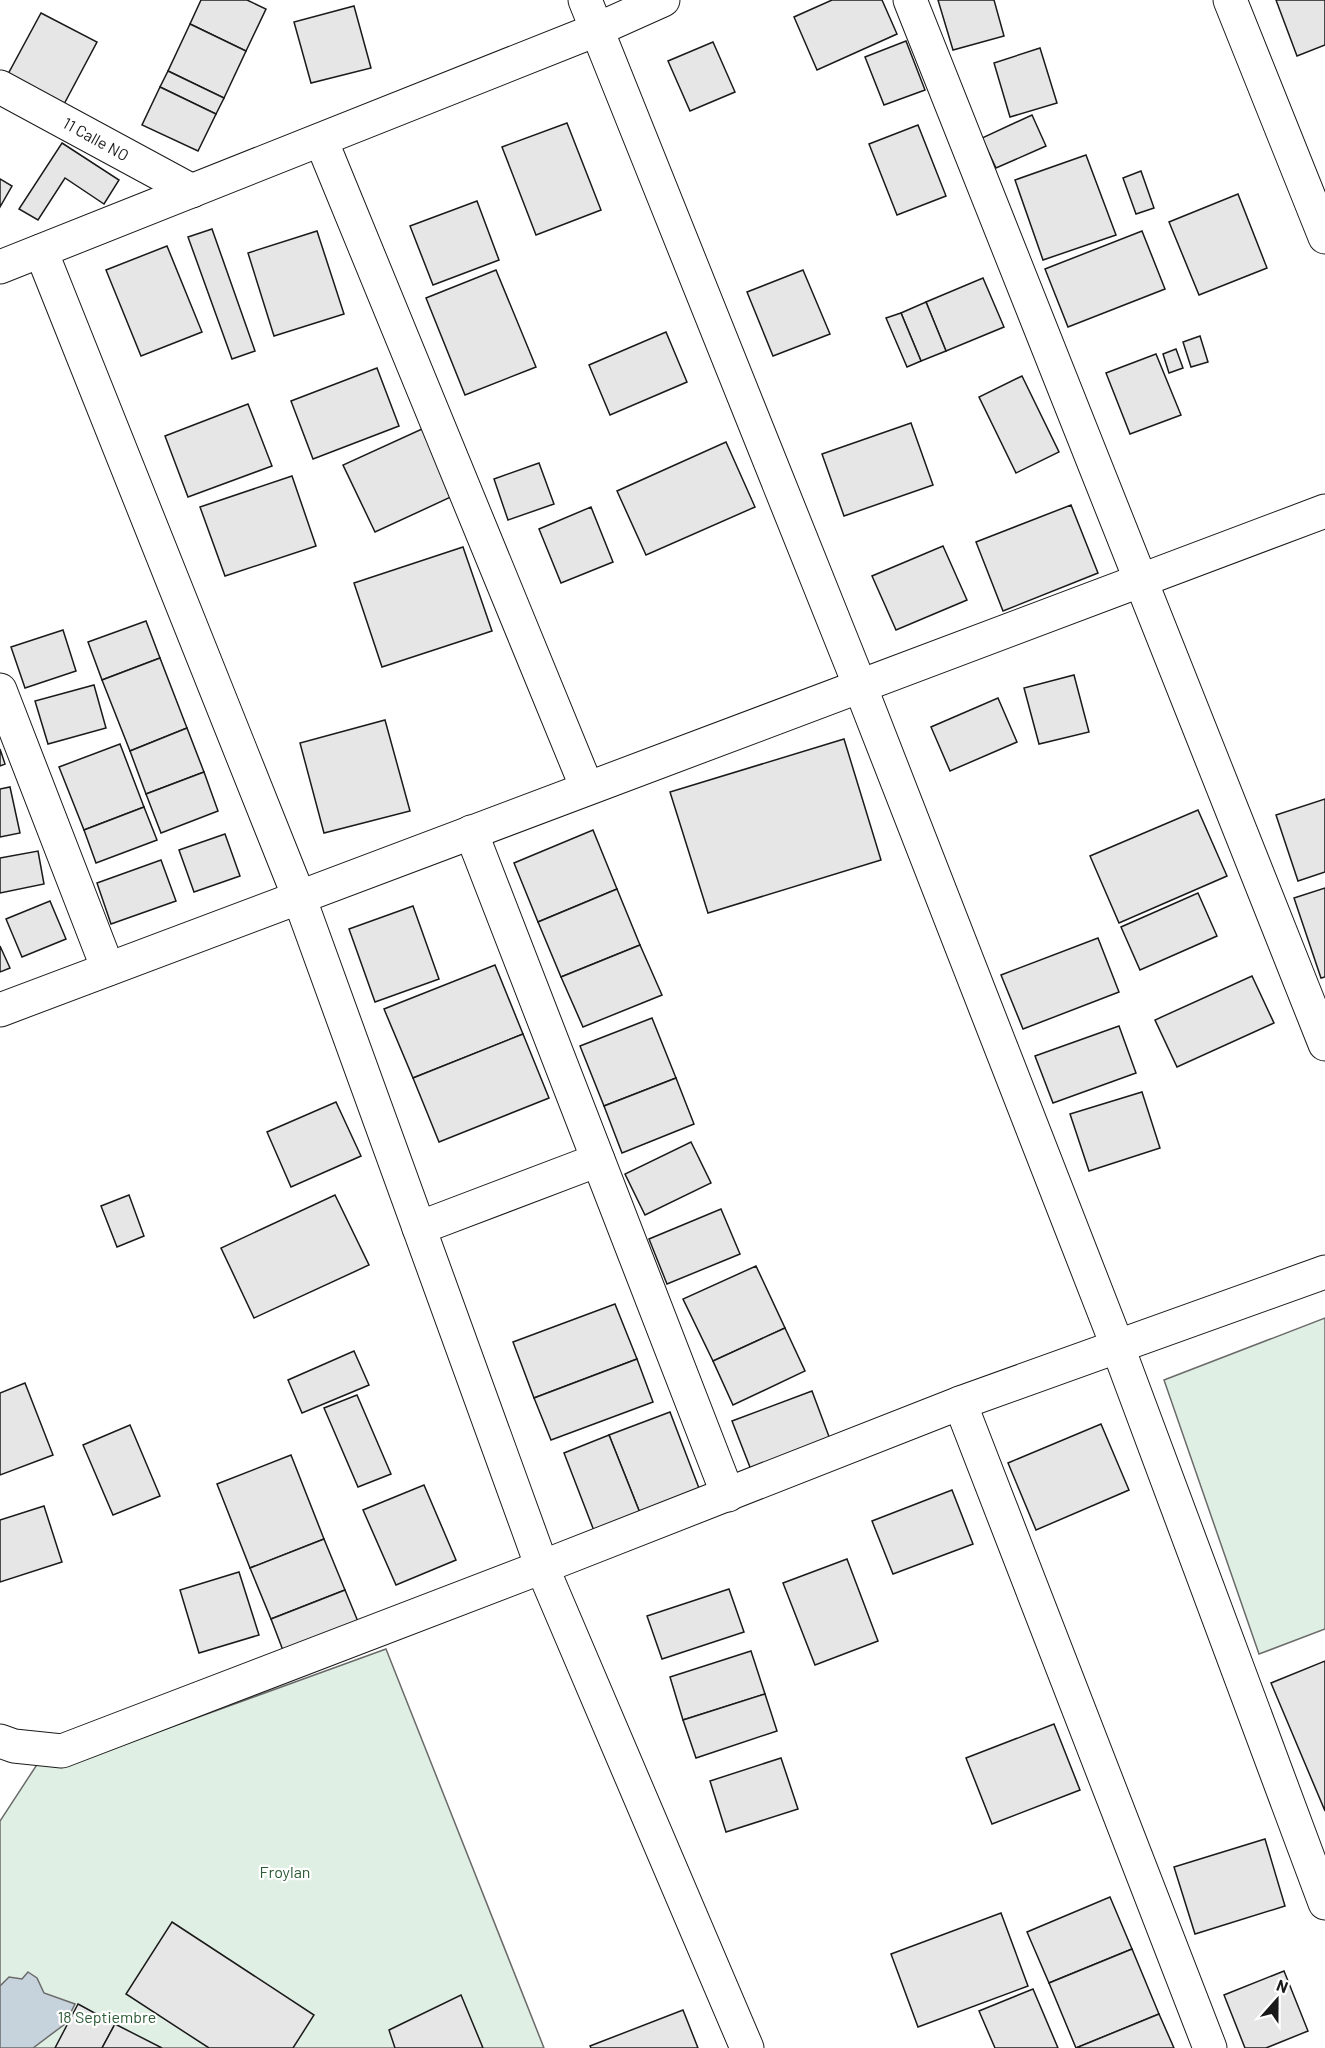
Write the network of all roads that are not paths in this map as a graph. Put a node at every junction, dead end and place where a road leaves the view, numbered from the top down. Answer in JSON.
{"nodes":[{"id":1,"x":585,"y":0,"type":"edge"},
{"id":2,"x":663,"y":0,"type":"edge"},
{"id":3,"x":910,"y":0,"type":"edge"},
{"id":4,"x":1230,"y":0,"type":"edge"},
{"id":5,"x":596,"y":30,"type":"junction"},
{"id":6,"x":0,"y":87,"type":"edge"},
{"id":7,"x":321,"y":140,"type":"junction"},
{"id":8,"x":192,"y":191,"type":"junction"},
{"id":9,"x":1325,"y":237,"type":"edge"},
{"id":10,"x":41,"y":251,"type":"junction"},
{"id":11,"x":0,"y":267,"type":"edge"},
{"id":12,"x":1325,"y":511,"type":"edge"},
{"id":13,"x":1140,"y":580,"type":"junction"},
{"id":14,"x":860,"y":686,"type":"junction"},
{"id":15,"x":0,"y":690,"type":"edge"},
{"id":16,"x":587,"y":789,"type":"junction"},
{"id":17,"x":471,"y":832,"type":"junction"},
{"id":18,"x":299,"y":897,"type":"junction"},
{"id":19,"x":108,"y":969,"type":"junction"},
{"id":20,"x":0,"y":1010,"type":"edge"},
{"id":21,"x":1325,"y":1044,"type":"edge"},
{"id":22,"x":598,"y":1160,"type":"junction"},
{"id":23,"x":419,"y":1228,"type":"junction"},
{"id":24,"x":1325,"y":1272,"type":"edge"},
{"id":25,"x":1117,"y":1346,"type":"junction"},
{"id":26,"x":960,"y":1403,"type":"junction"},
{"id":27,"x":728,"y":1495,"type":"junction"},
{"id":28,"x":542,"y":1567,"type":"junction"},
{"id":29,"x":0,"y":1741,"type":"edge"},
{"id":30,"x":1325,"y":1903,"type":"edge"},
{"id":31,"x":747,"y":2048,"type":"edge"},
{"id":32,"x":1210,"y":2048,"type":"edge"}],
"edges":[{"from":1,"to":5,"type":"street"},
{"from":2,"to":5,"type":"street"},
{"from":3,"to":13,"type":"street"},
{"from":4,"to":9,"type":"street"},
{"from":5,"to":7,"type":"street"},
{"from":5,"to":14,"type":"street"},
{"from":6,"to":8,"type":"street","name":"11 Calle NO"},
{"from":7,"to":8,"type":"street"},
{"from":7,"to":16,"type":"street"},
{"from":8,"to":10,"type":"street"},
{"from":10,"to":11,"type":"street"},
{"from":10,"to":18,"type":"street"},
{"from":12,"to":13,"type":"street"},
{"from":13,"to":14,"type":"street"},
{"from":13,"to":21,"type":"street"},
{"from":14,"to":16,"type":"street"},
{"from":14,"to":25,"type":"street"},
{"from":15,"to":19,"type":"street"},
{"from":16,"to":17,"type":"street"},
{"from":17,"to":18,"type":"street"},
{"from":17,"to":22,"type":"street"},
{"from":18,"to":19,"type":"street"},
{"from":18,"to":23,"type":"street"},
{"from":19,"to":20,"type":"street"},
{"from":22,"to":23,"type":"street"},
{"from":22,"to":27,"type":"street"},
{"from":23,"to":28,"type":"street"},
{"from":24,"to":25,"type":"street"},
{"from":25,"to":26,"type":"street"},
{"from":25,"to":30,"type":"street"},
{"from":26,"to":27,"type":"street"},
{"from":26,"to":32,"type":"street"},
{"from":27,"to":28,"type":"street"},
{"from":28,"to":29,"type":"street"},
{"from":28,"to":31,"type":"street"}]}
